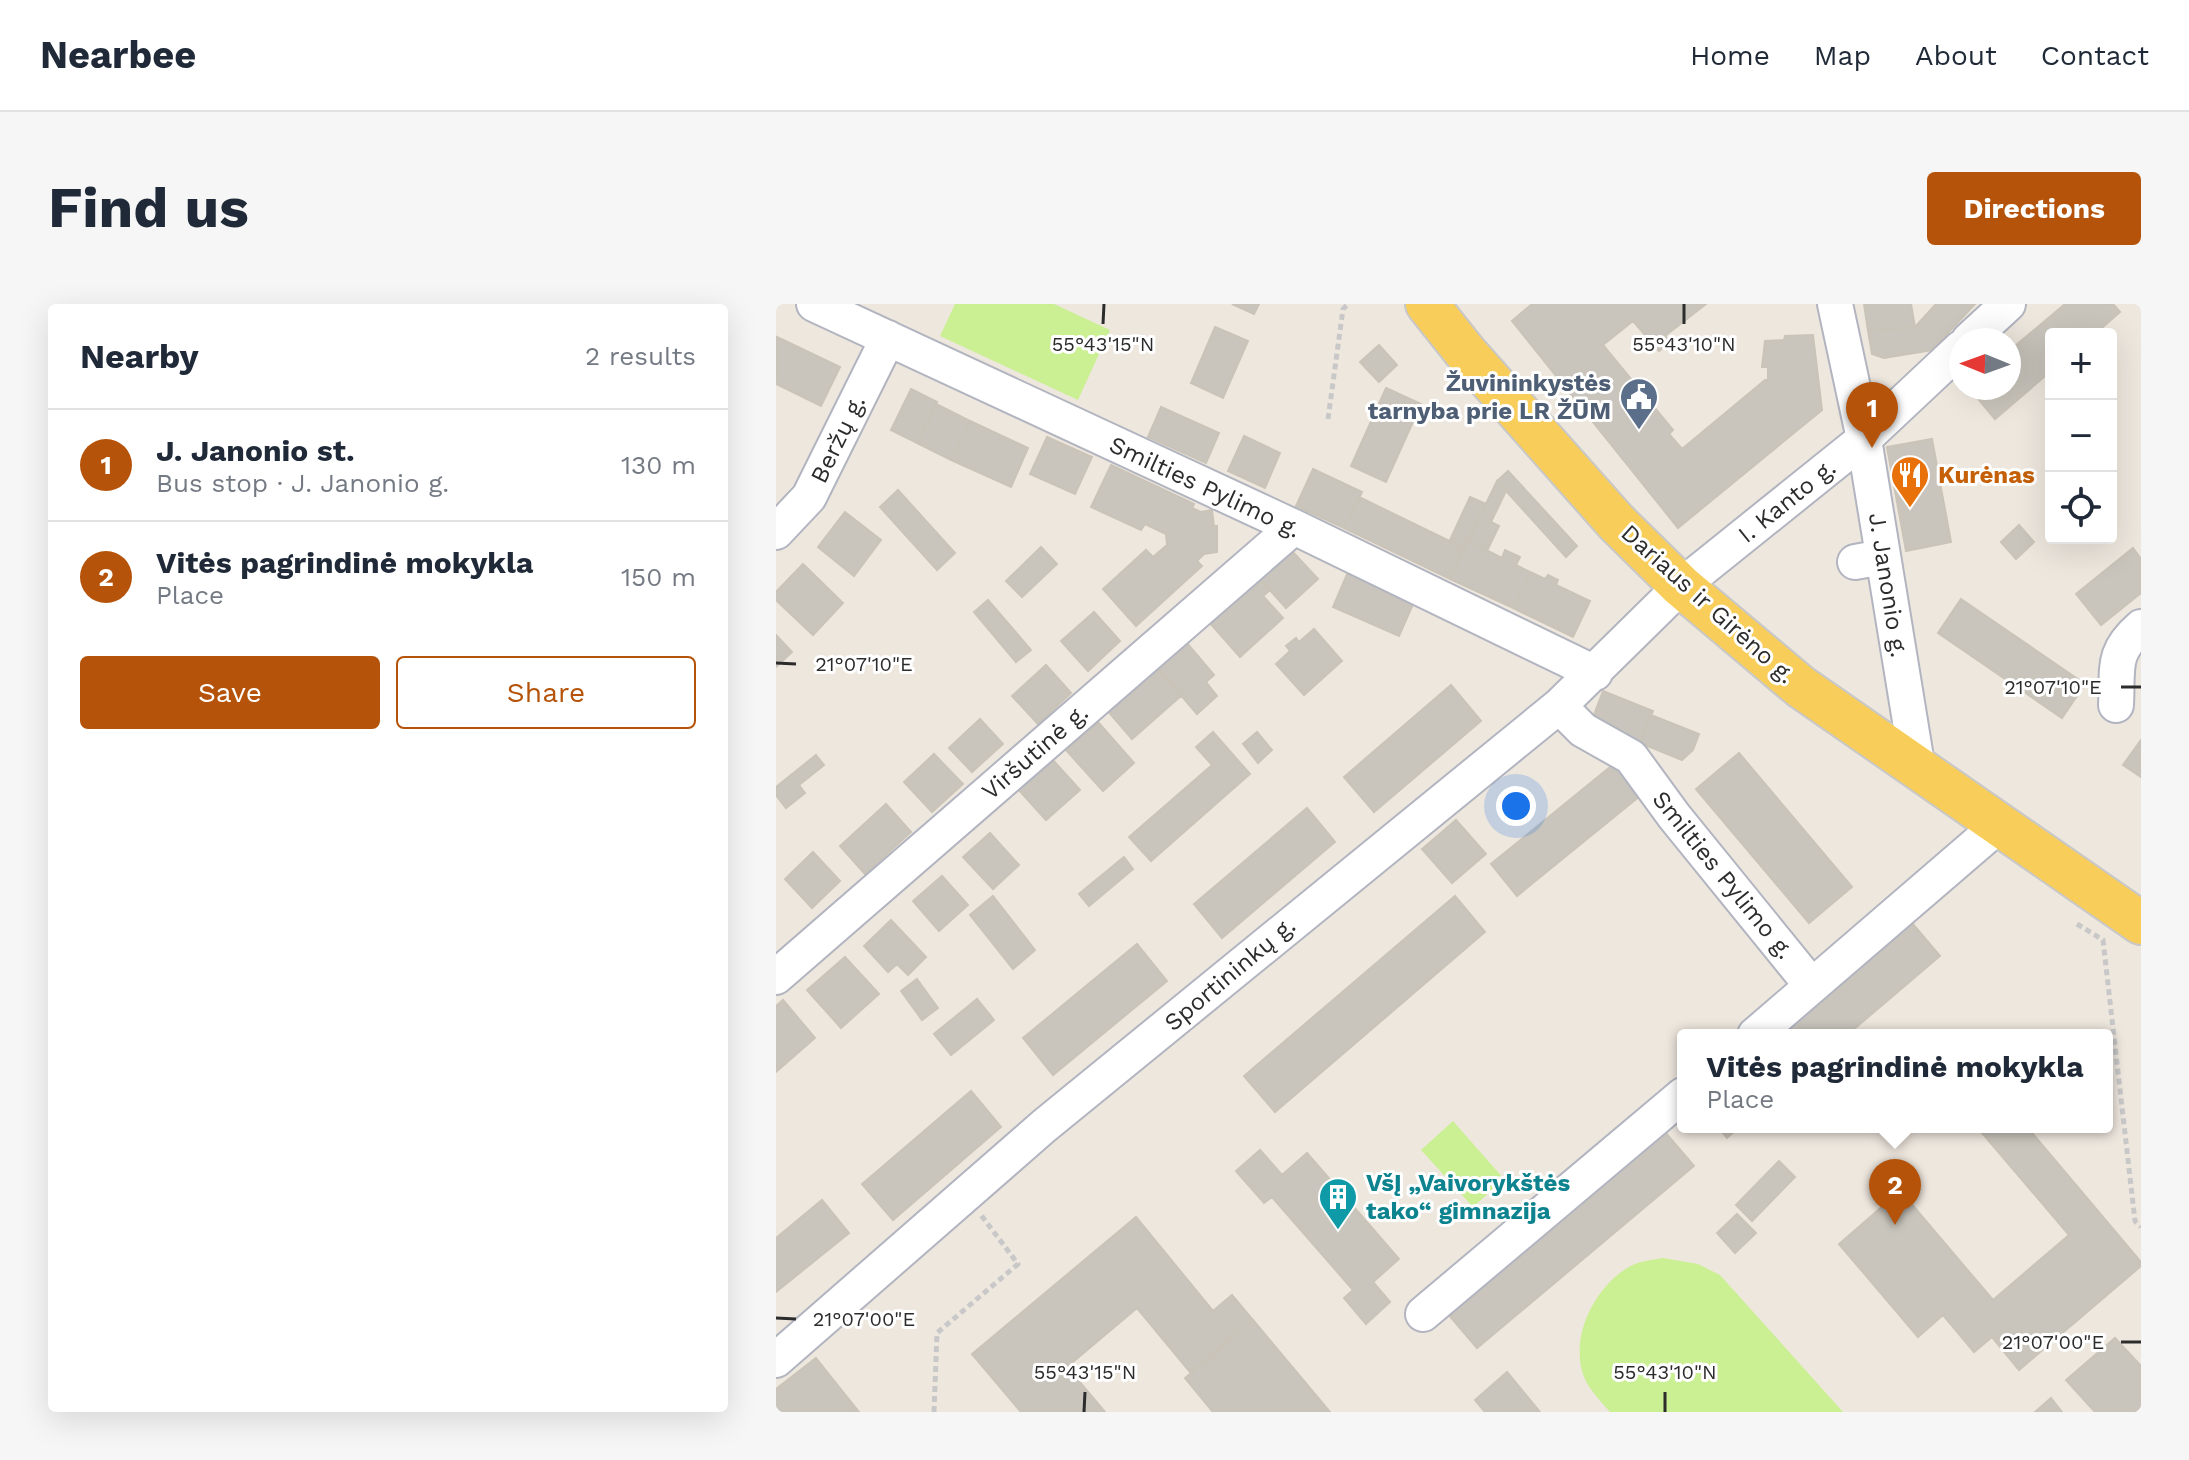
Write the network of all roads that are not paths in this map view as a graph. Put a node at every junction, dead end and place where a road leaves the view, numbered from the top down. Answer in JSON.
{"nodes":[{"id":1,"x":814,"y":304,"type":"edge"},
{"id":2,"x":1427,"y":304,"type":"edge"},
{"id":3,"x":1835,"y":304,"type":"edge"},
{"id":4,"x":2008,"y":304,"type":"edge"},
{"id":5,"x":1982,"y":328,"type":"edge"},
{"id":6,"x":888,"y":338,"type":"junction"},
{"id":7,"x":1949,"y":359,"type":"edge"},
{"id":8,"x":1864,"y":439,"type":"junction"},
{"id":9,"x":1294,"y":527,"type":"junction"},
{"id":10,"x":776,"y":532,"type":"edge"},
{"id":11,"x":1681,"y":586,"type":"junction"},
{"id":12,"x":2141,"y":627,"type":"edge"},
{"id":13,"x":1595,"y":673,"type":"junction"},
{"id":14,"x":2116,"y":705,"type":"dead end"},
{"id":15,"x":1559,"y":706,"type":"junction"},
{"id":16,"x":1918,"y":770,"type":"junction"},
{"id":17,"x":1999,"y":825,"type":"junction"},
{"id":18,"x":2141,"y":923,"type":"edge"},
{"id":19,"x":776,"y":977,"type":"edge"},
{"id":20,"x":1812,"y":986,"type":"junction"},
{"id":21,"x":1762,"y":1029,"type":"edge"},
{"id":22,"x":1677,"y":1100,"type":"edge"},
{"id":23,"x":1423,"y":1314,"type":"dead end"},
{"id":24,"x":776,"y":1360,"type":"edge"}],
"edges":[{"from":1,"to":6,"type":"street","name":"Smilties Pylimo g."},
{"from":2,"to":11,"type":"main road","name":"Dariaus ir Girėno g."},
{"from":3,"to":8,"type":"street","name":"J. Janonio g."},
{"from":4,"to":5,"type":"street"},
{"from":6,"to":9,"type":"street","name":"Smilties Pylimo g."},
{"from":6,"to":10,"type":"street","name":"Beržų g."},
{"from":7,"to":8,"type":"street","name":"I. Kanto g."},
{"from":8,"to":11,"type":"street","name":"I. Kanto g."},
{"from":8,"to":16,"type":"street","name":"J. Janonio g."},
{"from":9,"to":13,"type":"street","name":"Smilties Pylimo g."},
{"from":9,"to":19,"type":"street","name":"Viršutinė g."},
{"from":11,"to":13,"type":"street","name":"Sportininkų g."},
{"from":11,"to":16,"type":"main road","name":"Dariaus ir Girėno g."},
{"from":12,"to":14,"type":"street"},
{"from":13,"to":15,"type":"street","name":"Sportininkų g."},
{"from":15,"to":20,"type":"street","name":"Smilties Pylimo g."},
{"from":15,"to":24,"type":"street","name":"Sportininkų g."},
{"from":16,"to":17,"type":"main road"},
{"from":17,"to":18,"type":"main road"},
{"from":17,"to":20,"type":"street"},
{"from":20,"to":21,"type":"street"},
{"from":22,"to":23,"type":"street"}]}
